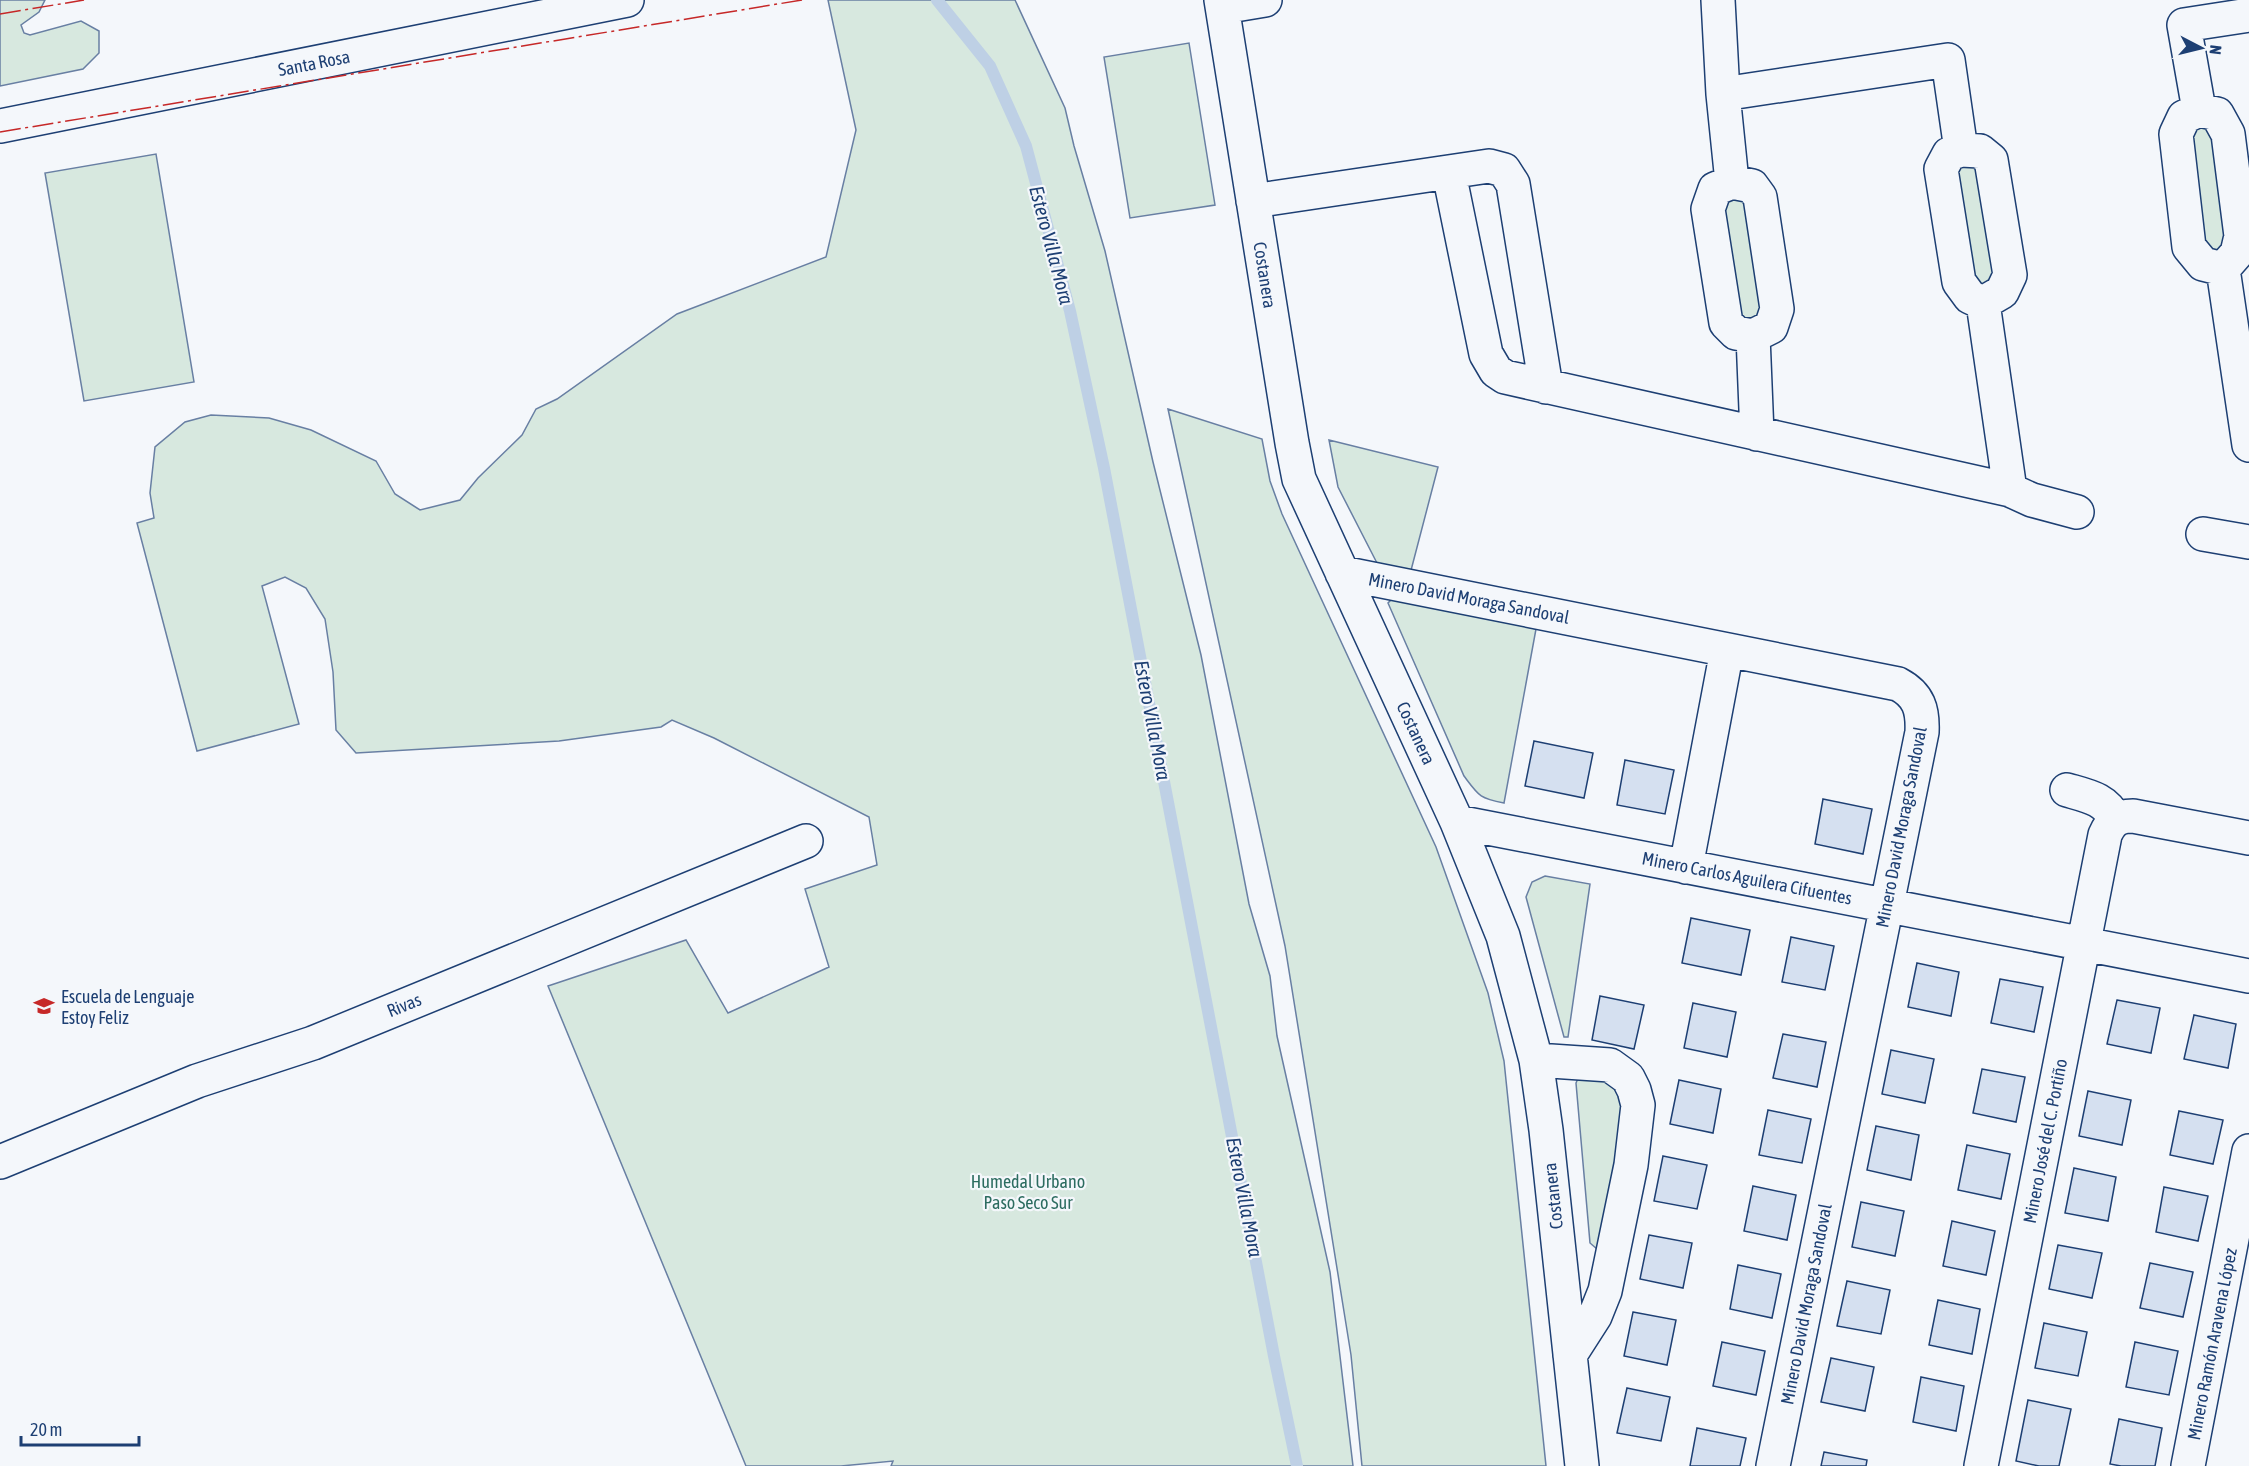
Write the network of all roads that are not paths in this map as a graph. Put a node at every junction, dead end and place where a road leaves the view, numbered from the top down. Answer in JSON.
{"nodes":[{"id":1,"x":627,"y":0,"type":"edge"},
{"id":2,"x":1264,"y":0,"type":"edge"},
{"id":3,"x":1719,"y":0,"type":"edge"},
{"id":4,"x":1222,"y":3,"type":"edge"},
{"id":5,"x":2249,"y":15,"type":"edge"},
{"id":6,"x":1722,"y":94,"type":"junction"},
{"id":7,"x":2199,"y":110,"type":"junction"},
{"id":8,"x":0,"y":126,"type":"edge"},
{"id":9,"x":1961,"y":150,"type":"junction"},
{"id":10,"x":1449,"y":173,"type":"junction"},
{"id":11,"x":1732,"y":182,"type":"junction"},
{"id":12,"x":1253,"y":201,"type":"junction"},
{"id":13,"x":2223,"y":269,"type":"junction"},
{"id":14,"x":1983,"y":303,"type":"junction"},
{"id":15,"x":1753,"y":336,"type":"junction"},
{"id":16,"x":1546,"y":387,"type":"junction"},
{"id":17,"x":1756,"y":434,"type":"junction"},
{"id":18,"x":2249,"y":446,"type":"edge"},
{"id":19,"x":2010,"y":490,"type":"junction"},
{"id":20,"x":2077,"y":512,"type":"dead end"},
{"id":21,"x":2203,"y":534,"type":"dead end"},
{"id":22,"x":2249,"y":542,"type":"edge"},
{"id":23,"x":1342,"y":573,"type":"junction"},
{"id":24,"x":1727,"y":650,"type":"junction"},
{"id":25,"x":2067,"y":790,"type":"dead end"},
{"id":26,"x":2115,"y":819,"type":"junction"},
{"id":27,"x":1457,"y":822,"type":"junction"},
{"id":28,"x":2249,"y":838,"type":"edge"},
{"id":29,"x":806,"y":841,"type":"dead end"},
{"id":30,"x":1686,"y":867,"type":"junction"},
{"id":31,"x":1886,"y":906,"type":"junction"},
{"id":32,"x":2083,"y":944,"type":"junction"},
{"id":33,"x":2249,"y":976,"type":"edge"},
{"id":34,"x":1536,"y":1060,"type":"junction"},
{"id":35,"x":2249,"y":1150,"type":"edge"},
{"id":36,"x":0,"y":1162,"type":"edge"},
{"id":37,"x":1570,"y":1355,"type":"junction"},
{"id":38,"x":1582,"y":1466,"type":"edge"},
{"id":39,"x":1773,"y":1466,"type":"edge"},
{"id":40,"x":1981,"y":1466,"type":"edge"},
{"id":41,"x":2188,"y":1466,"type":"edge"}],
"edges":[{"from":1,"to":8,"type":"street","name":"Santa Rosa"},
{"from":2,"to":4,"type":"street"},
{"from":3,"to":6,"type":"street"},
{"from":4,"to":12,"type":"street","name":"Costanera"},
{"from":5,"to":7,"type":"street"},
{"from":6,"to":9,"type":"street"},
{"from":6,"to":11,"type":"street"},
{"from":7,"to":13,"type":"street"},
{"from":7,"to":13,"type":"street"},
{"from":9,"to":14,"type":"street"},
{"from":9,"to":14,"type":"street"},
{"from":10,"to":12,"type":"street"},
{"from":10,"to":16,"type":"street"},
{"from":10,"to":16,"type":"street"},
{"from":11,"to":15,"type":"street"},
{"from":11,"to":15,"type":"street"},
{"from":12,"to":23,"type":"street","name":"Costanera"},
{"from":13,"to":18,"type":"street"},
{"from":14,"to":19,"type":"street"},
{"from":15,"to":17,"type":"street"},
{"from":16,"to":17,"type":"street"},
{"from":17,"to":19,"type":"street"},
{"from":19,"to":20,"type":"street"},
{"from":21,"to":22,"type":"street"},
{"from":23,"to":24,"type":"street","name":"Minero David Moraga Sandoval"},
{"from":23,"to":27,"type":"street","name":"Costanera"},
{"from":24,"to":30,"type":"street"},
{"from":24,"to":31,"type":"street","name":"Minero David Moraga Sandoval"},
{"from":25,"to":26,"type":"street"},
{"from":26,"to":28,"type":"street"},
{"from":26,"to":32,"type":"street","name":"Minero José del C. Portiño"},
{"from":27,"to":30,"type":"street","name":"Minero Carlos Aguilera Cifuentes"},
{"from":27,"to":34,"type":"street","name":"Costanera"},
{"from":29,"to":36,"type":"street","name":"Rivas"},
{"from":30,"to":31,"type":"street","name":"Minero Carlos Aguilera Cifuentes"},
{"from":31,"to":32,"type":"street","name":"Minero Carlos Aguilera Cifuentes"},
{"from":31,"to":39,"type":"street","name":"Minero David Moraga Sandoval"},
{"from":32,"to":33,"type":"street","name":"Minero Carlos Aguilera Cifuentes"},
{"from":32,"to":40,"type":"street","name":"Minero José del C. Portiño"},
{"from":34,"to":37,"type":"street","name":"Costanera"},
{"from":34,"to":37,"type":"street"},
{"from":35,"to":41,"type":"street","name":"Minero Ramón Aravena López"},
{"from":37,"to":38,"type":"street","name":"Costanera"}]}
